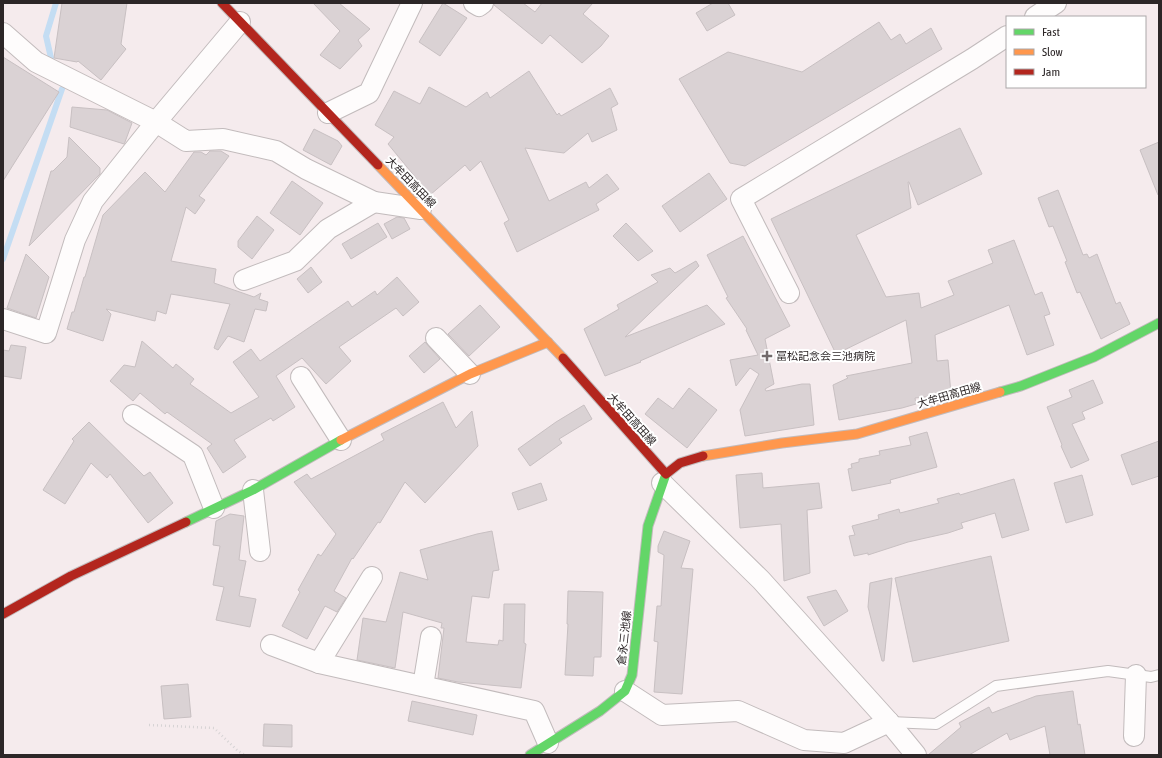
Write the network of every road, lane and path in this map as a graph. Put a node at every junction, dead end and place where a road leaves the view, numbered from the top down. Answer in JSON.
{"nodes":[{"id":1,"x":222,"y":3,"type":"edge"},
{"id":2,"x":412,"y":3,"type":"edge"},
{"id":3,"x":474,"y":3,"type":"edge"},
{"id":4,"x":483,"y":3,"type":"edge"},
{"id":5,"x":1056,"y":3,"type":"edge"},
{"id":6,"x":1036,"y":16,"type":"edge"},
{"id":7,"x":240,"y":22,"type":"junction"},
{"id":8,"x":3,"y":33,"type":"edge"},
{"id":9,"x":1006,"y":37,"type":"edge"},
{"id":10,"x":328,"y":113,"type":"junction"},
{"id":11,"x":156,"y":122,"type":"junction"},
{"id":12,"x":374,"y":202,"type":"junction"},
{"id":13,"x":421,"y":209,"type":"junction"},
{"id":14,"x":244,"y":280,"type":"dead end"},
{"id":15,"x":789,"y":293,"type":"dead end"},
{"id":16,"x":3,"y":319,"type":"edge"},
{"id":17,"x":1159,"y":323,"type":"edge"},
{"id":18,"x":436,"y":338,"type":"dead end"},
{"id":19,"x":548,"y":342,"type":"junction"},
{"id":20,"x":470,"y":374,"type":"junction"},
{"id":21,"x":301,"y":378,"type":"dead end"},
{"id":22,"x":133,"y":415,"type":"dead end"},
{"id":23,"x":341,"y":440,"type":"junction"},
{"id":24,"x":664,"y":479,"type":"junction"},
{"id":25,"x":253,"y":490,"type":"junction"},
{"id":26,"x":214,"y":508,"type":"junction"},
{"id":27,"x":260,"y":551,"type":"dead end"},
{"id":28,"x":372,"y":577,"type":"dead end"},
{"id":29,"x":3,"y":614,"type":"edge"},
{"id":30,"x":431,"y":637,"type":"dead end"},
{"id":31,"x":271,"y":644,"type":"dead end"},
{"id":32,"x":319,"y":663,"type":"junction"},
{"id":33,"x":1136,"y":674,"type":"junction"},
{"id":34,"x":1159,"y":675,"type":"edge"},
{"id":35,"x":423,"y":686,"type":"junction"},
{"id":36,"x":625,"y":691,"type":"junction"},
{"id":37,"x":889,"y":722,"type":"junction"},
{"id":38,"x":149,"y":725,"type":"dead end"},
{"id":39,"x":1134,"y":736,"type":"dead end"},
{"id":40,"x":548,"y":743,"type":"junction"},
{"id":41,"x":245,"y":755,"type":"edge"},
{"id":42,"x":530,"y":755,"type":"edge"},
{"id":43,"x":916,"y":755,"type":"edge"}],
"edges":[{"from":1,"to":7,"type":"main road","name":"大牟田高田線"},
{"from":2,"to":10,"type":"street"},
{"from":3,"to":4,"type":"street"},
{"from":5,"to":6,"type":"street"},
{"from":7,"to":10,"type":"main road","name":"大牟田高田線"},
{"from":7,"to":11,"type":"street"},
{"from":8,"to":11,"type":"street"},
{"from":9,"to":15,"type":"street"},
{"from":10,"to":13,"type":"main road","name":"大牟田高田線"},
{"from":11,"to":12,"type":"street"},
{"from":11,"to":16,"type":"street"},
{"from":12,"to":13,"type":"street"},
{"from":12,"to":14,"type":"street"},
{"from":13,"to":19,"type":"main road","name":"大牟田高田線"},
{"from":17,"to":24,"type":"main road","name":"大牟田高田線"},
{"from":18,"to":20,"type":"street"},
{"from":19,"to":20,"type":"main road"},
{"from":19,"to":24,"type":"main road","name":"大牟田高田線"},
{"from":20,"to":23,"type":"main road"},
{"from":21,"to":23,"type":"street"},
{"from":22,"to":26,"type":"street"},
{"from":23,"to":25,"type":"main road"},
{"from":24,"to":36,"type":"main road","name":"倉永三池線"},
{"from":24,"to":37,"type":"street"},
{"from":25,"to":26,"type":"main road"},
{"from":25,"to":27,"type":"street"},
{"from":26,"to":29,"type":"main road"},
{"from":28,"to":32,"type":"street"},
{"from":30,"to":35,"type":"street"},
{"from":31,"to":32,"type":"street"},
{"from":32,"to":35,"type":"street"},
{"from":33,"to":34,"type":"lane"},
{"from":33,"to":37,"type":"lane"},
{"from":33,"to":39,"type":"street"},
{"from":35,"to":40,"type":"street"},
{"from":36,"to":37,"type":"street"},
{"from":36,"to":40,"type":"main road","name":"倉永三池線"},
{"from":37,"to":43,"type":"street"},
{"from":38,"to":41,"type":"path"},
{"from":40,"to":42,"type":"main road","name":"倉永三池線"}]}
